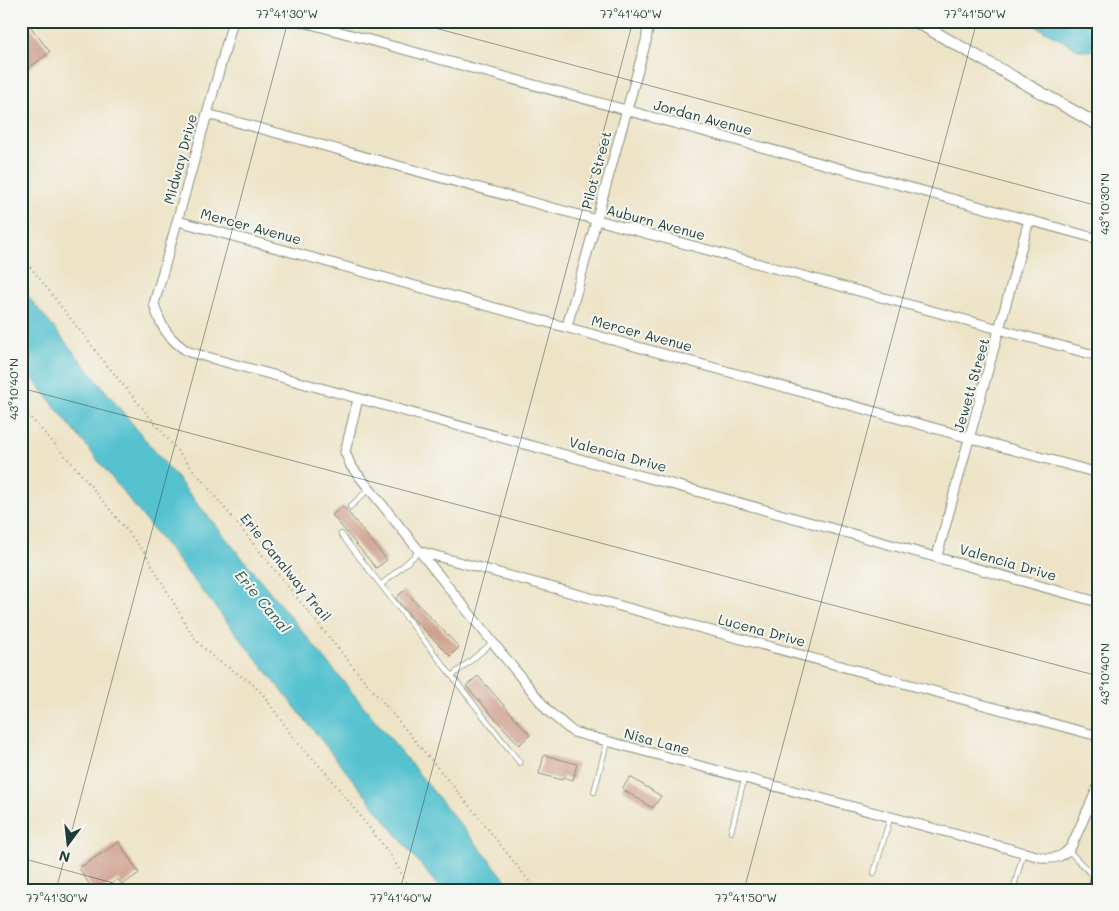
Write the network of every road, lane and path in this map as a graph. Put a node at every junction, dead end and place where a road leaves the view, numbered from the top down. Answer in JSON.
{"nodes":[{"id":1,"x":233,"y":21,"type":"edge"},
{"id":2,"x":300,"y":21,"type":"edge"},
{"id":3,"x":649,"y":21,"type":"edge"},
{"id":4,"x":915,"y":21,"type":"edge"},
{"id":5,"x":626,"y":111,"type":"junction"},
{"id":6,"x":207,"y":114,"type":"junction"},
{"id":7,"x":1098,"y":125,"type":"edge"},
{"id":8,"x":596,"y":220,"type":"junction"},
{"id":9,"x":1029,"y":220,"type":"junction"},
{"id":10,"x":178,"y":221,"type":"junction"},
{"id":11,"x":1098,"y":239,"type":"edge"},
{"id":12,"x":21,"y":255,"type":"edge"},
{"id":13,"x":154,"y":304,"type":"joint"},
{"id":14,"x":567,"y":326,"type":"junction"},
{"id":15,"x":1000,"y":329,"type":"junction"},
{"id":16,"x":1098,"y":356,"type":"edge"},
{"id":17,"x":358,"y":399,"type":"junction"},
{"id":18,"x":21,"y":408,"type":"edge"},
{"id":19,"x":970,"y":437,"type":"junction"},
{"id":20,"x":1098,"y":473,"type":"edge"},
{"id":21,"x":369,"y":489,"type":"junction"},
{"id":22,"x":350,"y":507,"type":"dead end"},
{"id":23,"x":341,"y":534,"type":"dead end"},
{"id":24,"x":419,"y":551,"type":"junction"},
{"id":25,"x":937,"y":556,"type":"junction"},
{"id":26,"x":381,"y":586,"type":"junction"},
{"id":27,"x":1098,"y":602,"type":"edge"},
{"id":28,"x":492,"y":643,"type":"junction"},
{"id":29,"x":452,"y":676,"type":"junction"},
{"id":30,"x":1098,"y":736,"type":"edge"},
{"id":31,"x":607,"y":742,"type":"junction"},
{"id":32,"x":520,"y":763,"type":"dead end"},
{"id":33,"x":744,"y":779,"type":"junction"},
{"id":34,"x":1098,"y":787,"type":"edge"},
{"id":35,"x":594,"y":792,"type":"dead end"},
{"id":36,"x":890,"y":818,"type":"junction"},
{"id":37,"x":731,"y":832,"type":"dead end"},
{"id":38,"x":1068,"y":850,"type":"junction"},
{"id":39,"x":1023,"y":854,"type":"junction"},
{"id":40,"x":874,"y":873,"type":"dead end"},
{"id":41,"x":1098,"y":881,"type":"edge"},
{"id":42,"x":411,"y":890,"type":"edge"},
{"id":43,"x":536,"y":890,"type":"edge"},
{"id":44,"x":1013,"y":890,"type":"edge"}],
"edges":[{"from":1,"to":6,"type":"street","name":"Midway Drive"},
{"from":2,"to":5,"type":"street","name":"Jordan Avenue"},
{"from":3,"to":5,"type":"street","name":"Pilot Street"},
{"from":4,"to":7,"type":"street"},
{"from":5,"to":8,"type":"street","name":"Pilot Street"},
{"from":5,"to":9,"type":"street","name":"Jordan Avenue"},
{"from":6,"to":8,"type":"street","name":"Auburn Avenue"},
{"from":6,"to":10,"type":"street","name":"Midway Drive"},
{"from":8,"to":14,"type":"street","name":"Pilot Street"},
{"from":8,"to":15,"type":"street","name":"Auburn Avenue"},
{"from":9,"to":11,"type":"street","name":"Jordan Avenue"},
{"from":9,"to":15,"type":"street","name":"Jewett Street"},
{"from":10,"to":13,"type":"street","name":"Midway Drive"},
{"from":10,"to":14,"type":"street","name":"Mercer Avenue"},
{"from":12,"to":43,"type":"path","name":"Erie Canalway Trail"},
{"from":13,"to":17,"type":"street","name":"Valencia Drive"},
{"from":14,"to":19,"type":"street","name":"Mercer Avenue"},
{"from":15,"to":16,"type":"street","name":"Auburn Avenue"},
{"from":15,"to":19,"type":"street","name":"Jewett Street"},
{"from":17,"to":21,"type":"street","name":"Nisa Lane"},
{"from":17,"to":25,"type":"street","name":"Valencia Drive"},
{"from":18,"to":42,"type":"path"},
{"from":19,"to":20,"type":"street","name":"Mercer Avenue"},
{"from":19,"to":25,"type":"street","name":"Jewett Street"},
{"from":21,"to":22,"type":"lane"},
{"from":21,"to":24,"type":"street","name":"Nisa Lane"},
{"from":23,"to":26,"type":"lane"},
{"from":24,"to":26,"type":"lane"},
{"from":24,"to":28,"type":"street","name":"Nisa Lane"},
{"from":24,"to":30,"type":"street","name":"Lucena Drive"},
{"from":25,"to":27,"type":"street","name":"Valencia Drive"},
{"from":26,"to":29,"type":"lane"},
{"from":28,"to":29,"type":"lane"},
{"from":28,"to":31,"type":"street","name":"Nisa Lane"},
{"from":29,"to":32,"type":"lane"},
{"from":31,"to":33,"type":"street","name":"Nisa Lane"},
{"from":31,"to":35,"type":"lane"},
{"from":33,"to":36,"type":"street","name":"Nisa Lane"},
{"from":33,"to":37,"type":"lane"},
{"from":34,"to":38,"type":"street"},
{"from":36,"to":39,"type":"street","name":"Nisa Lane"},
{"from":36,"to":40,"type":"lane"},
{"from":38,"to":39,"type":"street","name":"Nisa Lane"},
{"from":38,"to":41,"type":"lane"},
{"from":39,"to":44,"type":"lane"}]}
